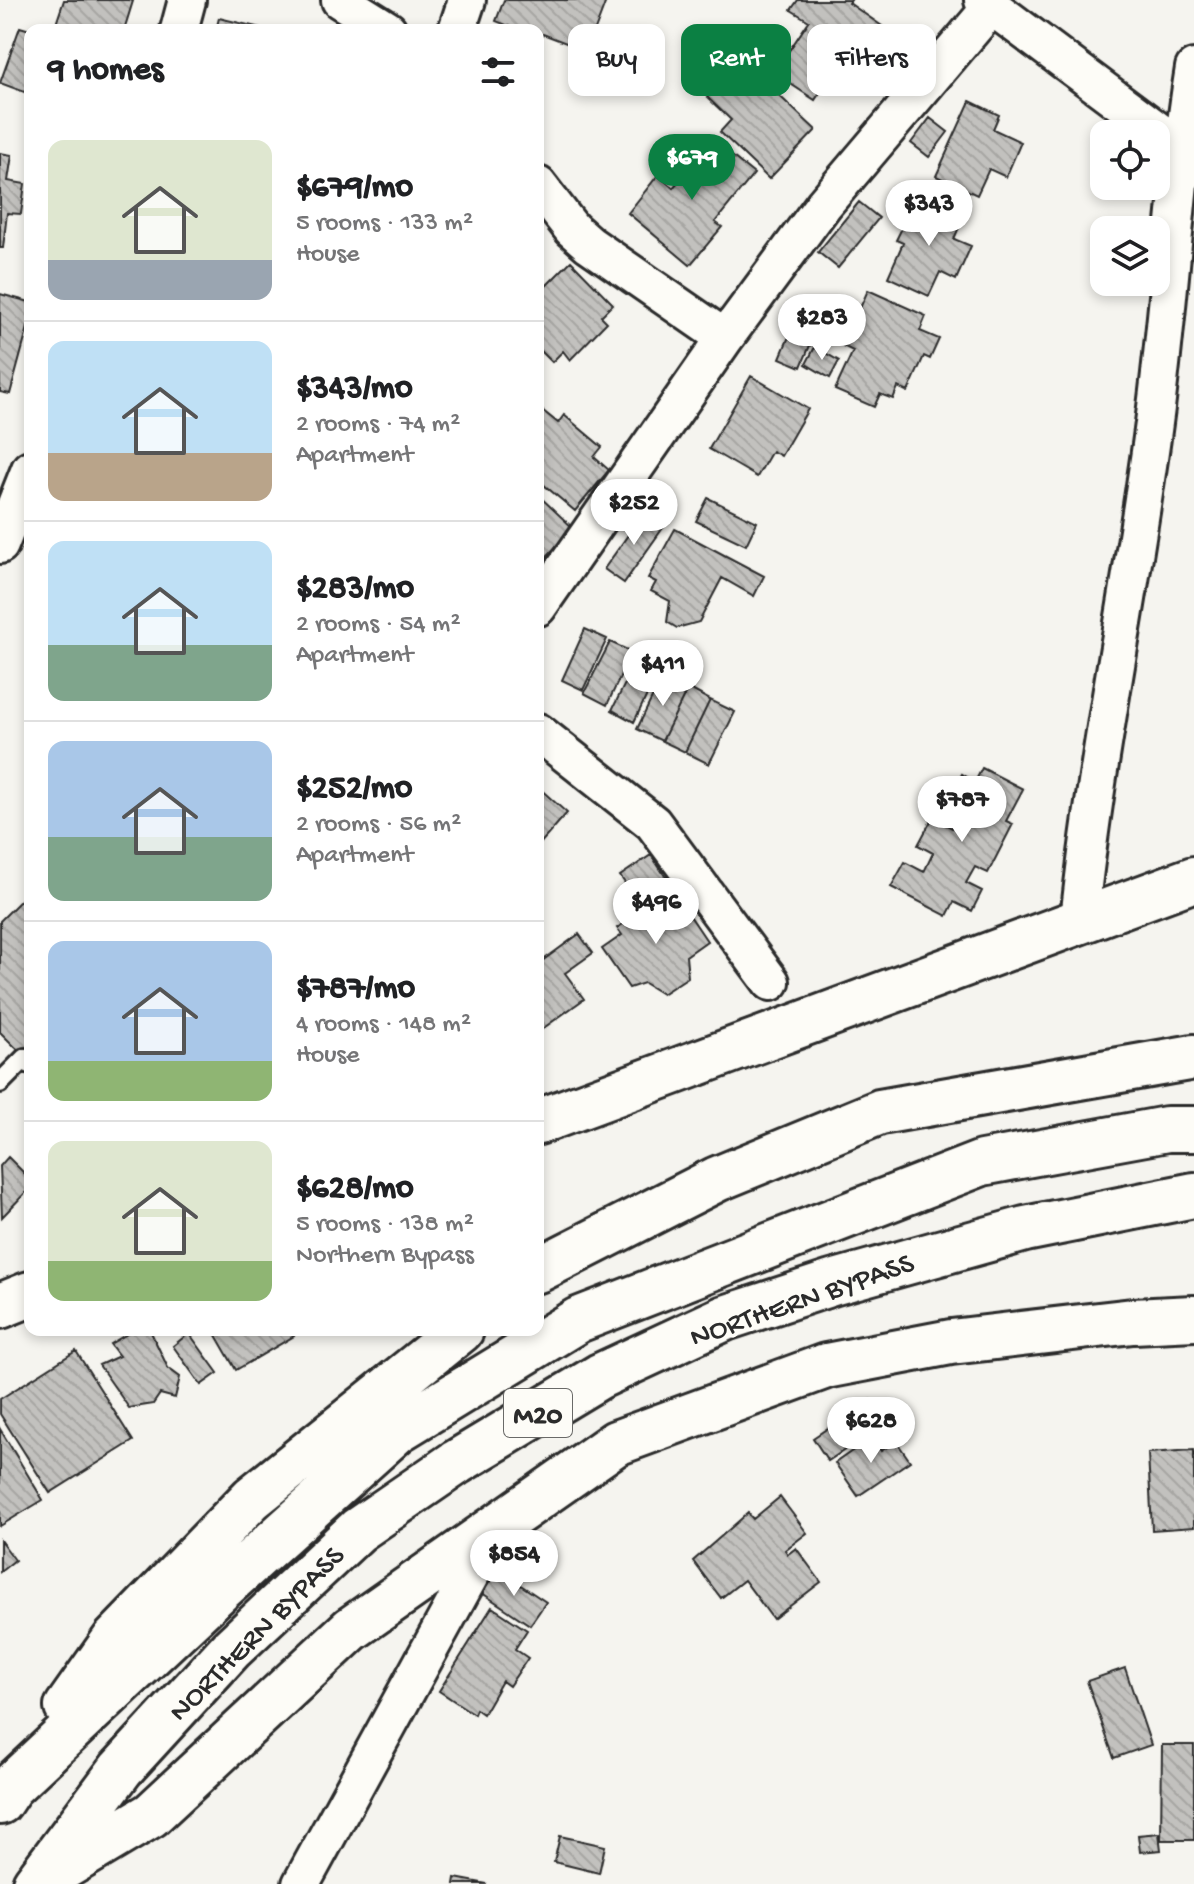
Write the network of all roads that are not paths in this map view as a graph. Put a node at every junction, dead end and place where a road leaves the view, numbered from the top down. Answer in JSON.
{"nodes":[{"id":1,"x":187,"y":0,"type":"edge"},
{"id":2,"x":340,"y":0,"type":"edge"},
{"id":3,"x":467,"y":0,"type":"edge"},
{"id":4,"x":987,"y":3,"type":"edge"},
{"id":5,"x":181,"y":24,"type":"edge"},
{"id":6,"x":378,"y":24,"type":"edge"},
{"id":7,"x":459,"y":24,"type":"edge"},
{"id":8,"x":1194,"y":68,"type":"edge"},
{"id":9,"x":1181,"y":148,"type":"junction"},
{"id":10,"x":544,"y":193,"type":"edge"},
{"id":11,"x":725,"y":338,"type":"junction"},
{"id":12,"x":24,"y":484,"type":"edge"},
{"id":13,"x":0,"y":545,"type":"edge"},
{"id":14,"x":544,"y":598,"type":"edge"},
{"id":15,"x":544,"y":737,"type":"edge"},
{"id":16,"x":1194,"y":879,"type":"edge"},
{"id":17,"x":1079,"y":920,"type":"junction"},
{"id":18,"x":771,"y":982,"type":"dead end"},
{"id":19,"x":1194,"y":1057,"type":"edge"},
{"id":20,"x":24,"y":1059,"type":"edge"},
{"id":21,"x":0,"y":1083,"type":"edge"},
{"id":22,"x":544,"y":1120,"type":"edge"},
{"id":23,"x":1181,"y":1129,"type":"edge"},
{"id":24,"x":1194,"y":1195,"type":"edge"},
{"id":25,"x":544,"y":1267,"type":"edge"},
{"id":26,"x":1194,"y":1318,"type":"edge"},
{"id":27,"x":454,"y":1336,"type":"edge"},
{"id":28,"x":696,"y":1412,"type":"junction"},
{"id":29,"x":5,"y":1794,"type":"edge"},
{"id":30,"x":36,"y":1884,"type":"edge"},
{"id":31,"x":301,"y":1884,"type":"edge"}],
"edges":[{"from":1,"to":5,"type":"street"},
{"from":2,"to":6,"type":"street"},
{"from":3,"to":7,"type":"street"},
{"from":4,"to":9,"type":"street"},
{"from":4,"to":11,"type":"street"},
{"from":8,"to":9,"type":"street"},
{"from":9,"to":17,"type":"street"},
{"from":10,"to":11,"type":"street"},
{"from":11,"to":14,"type":"street"},
{"from":12,"to":13,"type":"street"},
{"from":15,"to":18,"type":"street"},
{"from":16,"to":17,"type":"main road"},
{"from":17,"to":22,"type":"main road"},
{"from":19,"to":25,"type":"main road"},
{"from":20,"to":21,"type":"lane"},
{"from":23,"to":29,"type":"main road","name":"NORTHERN BYPASS","number":"M20"},
{"from":24,"to":30,"type":"main road","name":"NORTHERN BYPASS","number":"M20"},
{"from":26,"to":28,"type":"main road"},
{"from":27,"to":29,"type":"main road"},
{"from":28,"to":30,"type":"main road"},
{"from":28,"to":31,"type":"street"}]}
